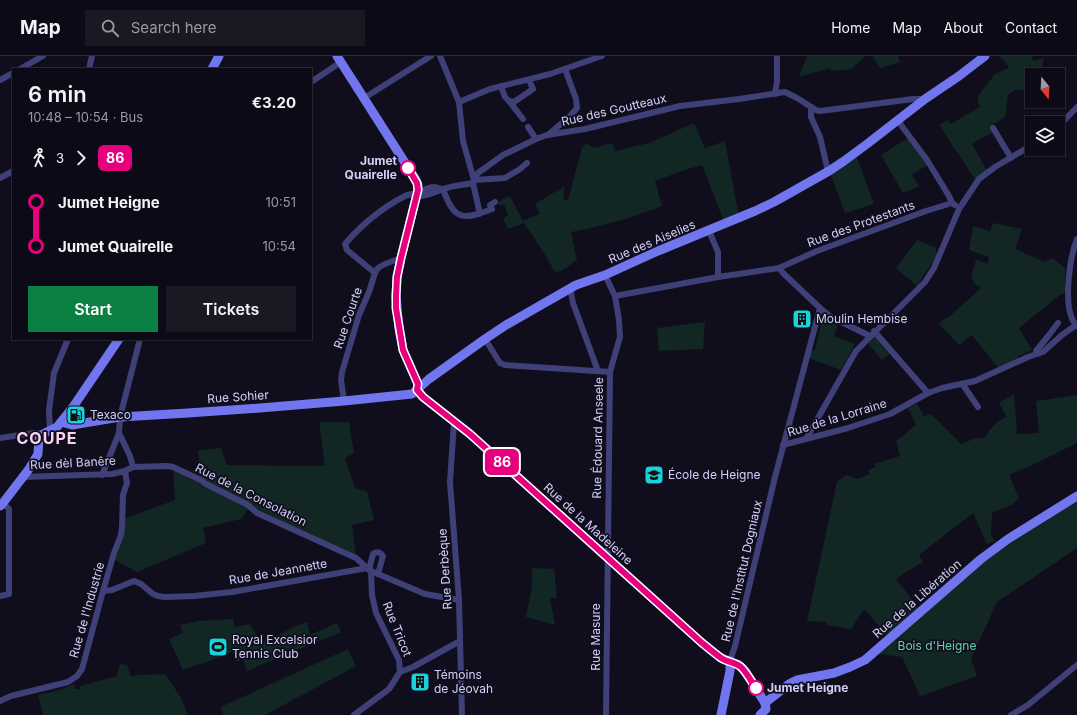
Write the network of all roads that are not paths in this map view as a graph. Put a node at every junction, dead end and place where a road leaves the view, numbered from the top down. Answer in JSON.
{"nodes":[{"id":1,"x":44,"y":56,"type":"edge"},
{"id":2,"x":92,"y":56,"type":"edge"},
{"id":3,"x":219,"y":56,"type":"edge"},
{"id":4,"x":431,"y":56,"type":"edge"},
{"id":5,"x":440,"y":56,"type":"edge"},
{"id":6,"x":602,"y":56,"type":"edge"},
{"id":7,"x":777,"y":56,"type":"edge"},
{"id":8,"x":985,"y":56,"type":"edge"},
{"id":9,"x":339,"y":59,"type":"edge"},
{"id":10,"x":22,"y":68,"type":"edge"},
{"id":11,"x":89,"y":68,"type":"edge"},
{"id":12,"x":213,"y":68,"type":"edge"},
{"id":13,"x":565,"y":69,"type":"junction"},
{"id":14,"x":12,"y":74,"type":"edge"},
{"id":15,"x":0,"y":80,"type":"edge"},
{"id":16,"x":529,"y":80,"type":"junction"},
{"id":17,"x":312,"y":81,"type":"edge"},
{"id":18,"x":501,"y":86,"type":"junction"},
{"id":19,"x":775,"y":94,"type":"junction"},
{"id":20,"x":364,"y":98,"type":"junction"},
{"id":21,"x":925,"y":99,"type":"junction"},
{"id":22,"x":509,"y":101,"type":"junction"},
{"id":23,"x":459,"y":102,"type":"junction"},
{"id":24,"x":811,"y":107,"type":"junction"},
{"id":25,"x":1077,"y":108,"type":"edge"},
{"id":26,"x":899,"y":119,"type":"junction"},
{"id":27,"x":1065,"y":119,"type":"edge"},
{"id":28,"x":522,"y":120,"type":"dead end"},
{"id":29,"x":528,"y":127,"type":"dead end"},
{"id":30,"x":993,"y":128,"type":"dead end"},
{"id":31,"x":547,"y":135,"type":"junction"},
{"id":32,"x":536,"y":139,"type":"junction"},
{"id":33,"x":1025,"y":149,"type":"edge"},
{"id":34,"x":1011,"y":158,"type":"junction"},
{"id":35,"x":527,"y":163,"type":"dead end"},
{"id":36,"x":829,"y":171,"type":"junction"},
{"id":37,"x":12,"y":172,"type":"edge"},
{"id":38,"x":0,"y":178,"type":"edge"},
{"id":39,"x":474,"y":181,"type":"junction"},
{"id":40,"x":443,"y":189,"type":"junction"},
{"id":41,"x":417,"y":193,"type":"junction"},
{"id":42,"x":495,"y":202,"type":"dead end"},
{"id":43,"x":952,"y":203,"type":"junction"},
{"id":44,"x":959,"y":209,"type":"junction"},
{"id":45,"x":479,"y":214,"type":"junction"},
{"id":46,"x":709,"y":231,"type":"junction"},
{"id":47,"x":1077,"y":239,"type":"edge"},
{"id":48,"x":401,"y":258,"type":"junction"},
{"id":49,"x":779,"y":268,"type":"junction"},
{"id":50,"x":375,"y":273,"type":"junction"},
{"id":51,"x":605,"y":275,"type":"junction"},
{"id":52,"x":718,"y":277,"type":"junction"},
{"id":53,"x":570,"y":288,"type":"junction"},
{"id":54,"x":615,"y":296,"type":"junction"},
{"id":55,"x":820,"y":308,"type":"junction"},
{"id":56,"x":1058,"y":323,"type":"dead end"},
{"id":57,"x":1076,"y":326,"type":"edge"},
{"id":58,"x":872,"y":334,"type":"junction"},
{"id":59,"x":485,"y":339,"type":"junction"},
{"id":60,"x":68,"y":340,"type":"edge"},
{"id":61,"x":118,"y":340,"type":"edge"},
{"id":62,"x":140,"y":340,"type":"edge"},
{"id":63,"x":1037,"y":354,"type":"junction"},
{"id":64,"x":598,"y":372,"type":"junction"},
{"id":65,"x":610,"y":372,"type":"junction"},
{"id":66,"x":963,"y":384,"type":"junction"},
{"id":67,"x":417,"y":390,"type":"junction"},
{"id":68,"x":928,"y":394,"type":"junction"},
{"id":69,"x":344,"y":401,"type":"junction"},
{"id":70,"x":978,"y":407,"type":"dead end"},
{"id":71,"x":120,"y":417,"type":"junction"},
{"id":72,"x":63,"y":418,"type":"junction"},
{"id":73,"x":454,"y":422,"type":"junction"},
{"id":74,"x":46,"y":433,"type":"junction"},
{"id":75,"x":119,"y":433,"type":"junction"},
{"id":76,"x":0,"y":438,"type":"edge"},
{"id":77,"x":806,"y":440,"type":"junction"},
{"id":78,"x":783,"y":446,"type":"junction"},
{"id":79,"x":167,"y":463,"type":"joint"},
{"id":80,"x":133,"y":467,"type":"junction"},
{"id":81,"x":125,"y":470,"type":"junction"},
{"id":82,"x":102,"y":475,"type":"junction"},
{"id":83,"x":21,"y":479,"type":"junction"},
{"id":84,"x":1077,"y":496,"type":"edge"},
{"id":85,"x":1,"y":504,"type":"edge"},
{"id":86,"x":608,"y":558,"type":"junction"},
{"id":87,"x":369,"y":570,"type":"junction"},
{"id":88,"x":378,"y":574,"type":"junction"},
{"id":89,"x":103,"y":591,"type":"junction"},
{"id":90,"x":0,"y":596,"type":"edge"},
{"id":91,"x":459,"y":600,"type":"junction"},
{"id":92,"x":460,"y":641,"type":"junction"},
{"id":93,"x":730,"y":666,"type":"junction"},
{"id":94,"x":1077,"y":666,"type":"edge"},
{"id":95,"x":400,"y":672,"type":"junction"},
{"id":96,"x":0,"y":701,"type":"edge"},
{"id":97,"x":766,"y":710,"type":"edge"},
{"id":98,"x":354,"y":715,"type":"edge"},
{"id":99,"x":462,"y":715,"type":"edge"},
{"id":100,"x":606,"y":715,"type":"edge"},
{"id":101,"x":721,"y":715,"type":"edge"},
{"id":102,"x":1011,"y":715,"type":"edge"}],
"edges":[{"from":1,"to":10,"type":"street"},
{"from":2,"to":11,"type":"street"},
{"from":3,"to":12,"type":"street"},
{"from":4,"to":20,"type":"street"},
{"from":5,"to":23,"type":"street"},
{"from":6,"to":13,"type":"street"},
{"from":7,"to":19,"type":"street"},
{"from":8,"to":21,"type":"street","name":"Rue des Aiselies"},
{"from":9,"to":17,"type":"street"},
{"from":9,"to":20,"type":"street"},
{"from":13,"to":16,"type":"street"},
{"from":13,"to":31,"type":"street"},
{"from":14,"to":15,"type":"street"},
{"from":16,"to":18,"type":"street"},
{"from":16,"to":22,"type":"street"},
{"from":18,"to":22,"type":"street"},
{"from":18,"to":23,"type":"street"},
{"from":19,"to":24,"type":"street","name":"Rue des Goutteaux"},
{"from":19,"to":31,"type":"street","name":"Rue des Goutteaux"},
{"from":20,"to":41,"type":"street"},
{"from":21,"to":24,"type":"street"},
{"from":21,"to":26,"type":"street","name":"Rue des Aiselies"},
{"from":22,"to":28,"type":"street"},
{"from":23,"to":39,"type":"street"},
{"from":24,"to":36,"type":"street"},
{"from":25,"to":27,"type":"street"},
{"from":26,"to":36,"type":"street","name":"Rue des Aiselies"},
{"from":26,"to":43,"type":"street"},
{"from":29,"to":32,"type":"street"},
{"from":30,"to":34,"type":"street"},
{"from":31,"to":32,"type":"street","name":"Rue des Goutteaux"},
{"from":32,"to":39,"type":"street","name":"Rue des Goutteaux"},
{"from":33,"to":34,"type":"street"},
{"from":34,"to":44,"type":"street"},
{"from":35,"to":39,"type":"street"},
{"from":36,"to":46,"type":"street","name":"Rue des Aiselies"},
{"from":37,"to":38,"type":"street"},
{"from":39,"to":40,"type":"street"},
{"from":39,"to":45,"type":"street"},
{"from":40,"to":41,"type":"street"},
{"from":40,"to":45,"type":"street"},
{"from":41,"to":48,"type":"street"},
{"from":41,"to":50,"type":"street"},
{"from":42,"to":45,"type":"street"},
{"from":43,"to":44,"type":"street"},
{"from":43,"to":49,"type":"street","name":"Rue des Protestants"},
{"from":44,"to":58,"type":"street"},
{"from":46,"to":51,"type":"street","name":"Rue des Aiselies"},
{"from":46,"to":52,"type":"street"},
{"from":47,"to":57,"type":"street"},
{"from":48,"to":50,"type":"street"},
{"from":48,"to":67,"type":"street"},
{"from":49,"to":52,"type":"street","name":"Rue des Protestants"},
{"from":49,"to":55,"type":"street"},
{"from":50,"to":69,"type":"street","name":"Rue Courte"},
{"from":51,"to":53,"type":"street","name":"Rue des Aiselies"},
{"from":51,"to":54,"type":"street","name":"Rue Édouard Anseele"},
{"from":52,"to":54,"type":"street","name":"Rue des Protestants"},
{"from":53,"to":59,"type":"street","name":"Rue des Aiselies"},
{"from":53,"to":64,"type":"street"},
{"from":54,"to":65,"type":"street","name":"Rue Édouard Anseele"},
{"from":55,"to":58,"type":"street"},
{"from":55,"to":78,"type":"street","name":"Rue de l'Institut Dogniaux"},
{"from":56,"to":63,"type":"street"},
{"from":57,"to":63,"type":"street","name":"Rue de la Lorraine"},
{"from":58,"to":68,"type":"street"},
{"from":58,"to":77,"type":"street"},
{"from":59,"to":64,"type":"street"},
{"from":59,"to":67,"type":"street","name":"Rue des Aiselies"},
{"from":60,"to":74,"type":"street"},
{"from":61,"to":72,"type":"street"},
{"from":62,"to":71,"type":"street"},
{"from":63,"to":66,"type":"street","name":"Rue de la Lorraine"},
{"from":64,"to":65,"type":"street"},
{"from":65,"to":86,"type":"street","name":"Rue Édouard Anseele"},
{"from":66,"to":68,"type":"street","name":"Rue de la Lorraine"},
{"from":66,"to":70,"type":"street"},
{"from":67,"to":69,"type":"street","name":"Rue Sohier"},
{"from":67,"to":73,"type":"street","name":"Rue de la Madeleine"},
{"from":68,"to":77,"type":"street","name":"Rue de la Lorraine"},
{"from":69,"to":71,"type":"street","name":"Rue Sohier"},
{"from":71,"to":72,"type":"street","name":"Rue Sohier"},
{"from":71,"to":75,"type":"street"},
{"from":72,"to":74,"type":"street"},
{"from":73,"to":86,"type":"street","name":"Rue de la Madeleine"},
{"from":73,"to":91,"type":"street","name":"Rue Derbèque"},
{"from":74,"to":76,"type":"street"},
{"from":74,"to":83,"type":"street"},
{"from":75,"to":80,"type":"street"},
{"from":75,"to":82,"type":"street"},
{"from":77,"to":78,"type":"street","name":"Rue de la Lorraine"},
{"from":78,"to":93,"type":"street","name":"Rue de l'Institut Dogniaux"},
{"from":79,"to":80,"type":"street","name":"Rue dèl Banêre"},
{"from":79,"to":87,"type":"street","name":"Rue de la Consolation"},
{"from":80,"to":81,"type":"street","name":"Rue dèl Banêre"},
{"from":81,"to":82,"type":"street","name":"Rue dèl Banêre"},
{"from":81,"to":89,"type":"street","name":"Rue de l'Industrie"},
{"from":82,"to":83,"type":"street","name":"Rue dèl Banêre"},
{"from":83,"to":85,"type":"street"},
{"from":84,"to":97,"type":"street","name":"Rue de la Libération"},
{"from":85,"to":90,"type":"street"},
{"from":86,"to":93,"type":"street","name":"Rue de la Madeleine"},
{"from":86,"to":100,"type":"street","name":"Rue Masure"},
{"from":87,"to":88,"type":"street"},
{"from":87,"to":88,"type":"street"},
{"from":87,"to":89,"type":"street","name":"Rue de Jeannette"},
{"from":87,"to":95,"type":"street","name":"Rue Tricot"},
{"from":88,"to":91,"type":"street"},
{"from":89,"to":96,"type":"street","name":"Rue de l'Industrie"},
{"from":91,"to":92,"type":"street","name":"Rue Derbèque"},
{"from":92,"to":95,"type":"street"},
{"from":92,"to":99,"type":"street","name":"Rue Derbèque"},
{"from":93,"to":97,"type":"street","name":"Rue de la Madeleine"},
{"from":93,"to":101,"type":"street"},
{"from":94,"to":102,"type":"street"},
{"from":95,"to":98,"type":"street"}]}
